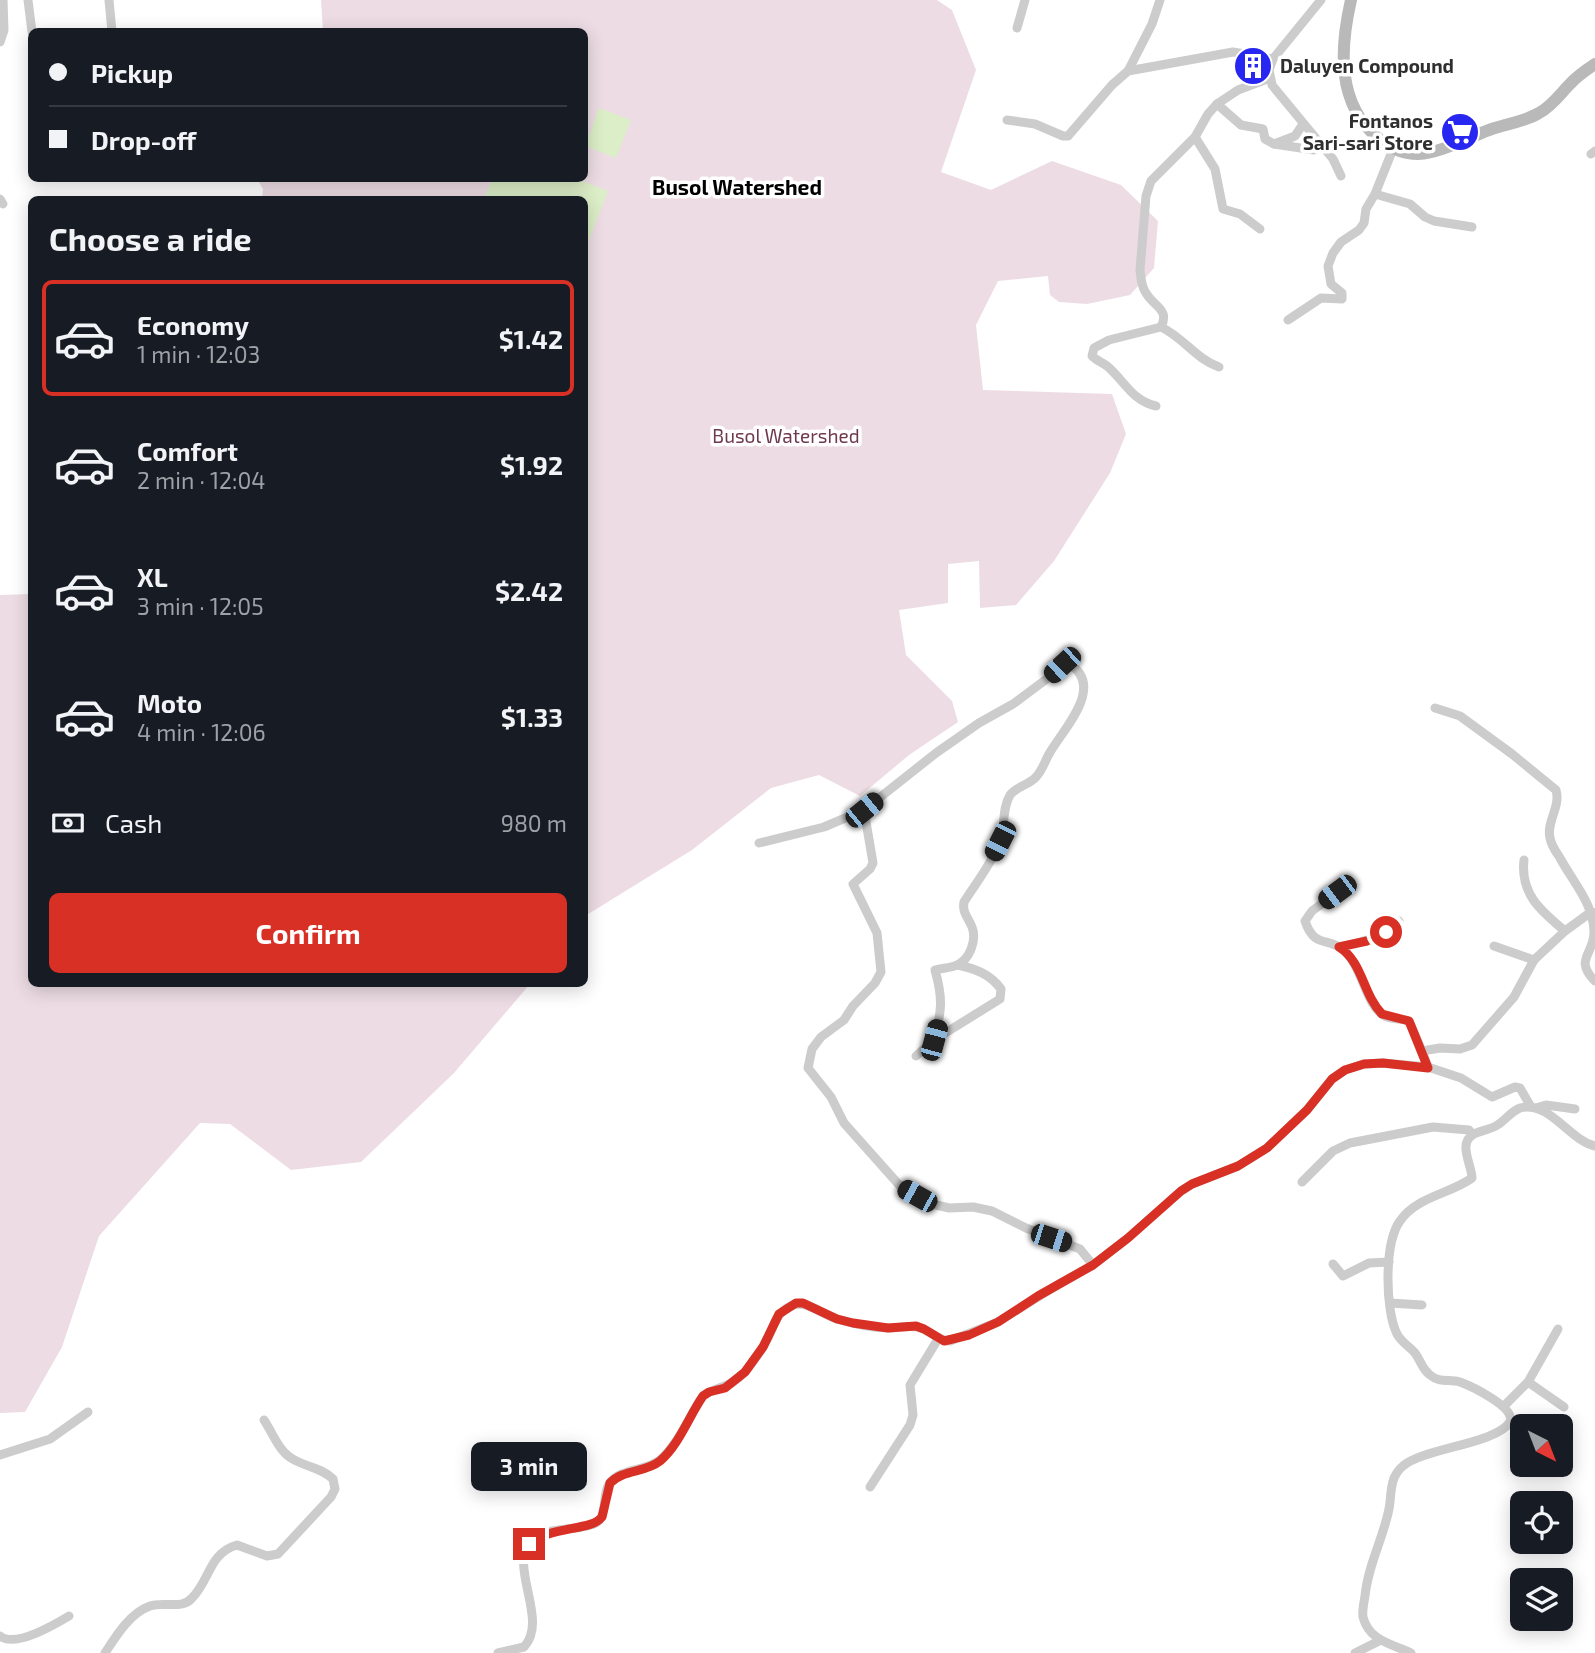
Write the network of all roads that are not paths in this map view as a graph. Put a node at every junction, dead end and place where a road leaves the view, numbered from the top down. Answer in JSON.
{"nodes":[{"id":1,"x":3,"y":0,"type":"edge"},
{"id":2,"x":28,"y":0,"type":"edge"},
{"id":3,"x":109,"y":0,"type":"edge"},
{"id":4,"x":1025,"y":0,"type":"edge"},
{"id":5,"x":1160,"y":0,"type":"edge"},
{"id":6,"x":1321,"y":0,"type":"edge"},
{"id":7,"x":1351,"y":0,"type":"edge"},
{"id":8,"x":1017,"y":27,"type":"dead end"},
{"id":9,"x":31,"y":28,"type":"edge"},
{"id":10,"x":112,"y":28,"type":"edge"},
{"id":11,"x":0,"y":42,"type":"edge"},
{"id":12,"x":1273,"y":59,"type":"junction"},
{"id":13,"x":1595,"y":64,"type":"edge"},
{"id":14,"x":1128,"y":71,"type":"junction"},
{"id":15,"x":1270,"y":78,"type":"junction"},
{"id":16,"x":1217,"y":104,"type":"junction"},
{"id":17,"x":1007,"y":120,"type":"dead end"},
{"id":18,"x":1301,"y":127,"type":"dead end"},
{"id":19,"x":1195,"y":137,"type":"junction"},
{"id":20,"x":1274,"y":144,"type":"junction"},
{"id":21,"x":1394,"y":149,"type":"junction"},
{"id":22,"x":1314,"y":150,"type":"dead end"},
{"id":23,"x":1341,"y":176,"type":"dead end"},
{"id":24,"x":1376,"y":194,"type":"junction"},
{"id":25,"x":1472,"y":228,"type":"dead end"},
{"id":26,"x":1260,"y":229,"type":"dead end"},
{"id":27,"x":1288,"y":320,"type":"dead end"},
{"id":28,"x":1161,"y":327,"type":"junction"},
{"id":29,"x":1219,"y":367,"type":"dead end"},
{"id":30,"x":1156,"y":406,"type":"dead end"},
{"id":31,"x":1435,"y":708,"type":"dead end"},
{"id":32,"x":864,"y":810,"type":"junction"},
{"id":33,"x":759,"y":842,"type":"dead end"},
{"id":34,"x":1524,"y":860,"type":"dead end"},
{"id":35,"x":1352,"y":882,"type":"dead end"},
{"id":36,"x":1593,"y":912,"type":"edge"},
{"id":37,"x":1399,"y":920,"type":"dead end"},
{"id":38,"x":1564,"y":931,"type":"junction"},
{"id":39,"x":1494,"y":946,"type":"dead end"},
{"id":40,"x":1339,"y":947,"type":"junction"},
{"id":41,"x":1534,"y":960,"type":"junction"},
{"id":42,"x":958,"y":965,"type":"junction"},
{"id":43,"x":1595,"y":981,"type":"edge"},
{"id":44,"x":934,"y":1040,"type":"junction"},
{"id":45,"x":1422,"y":1051,"type":"junction"},
{"id":46,"x":916,"y":1056,"type":"dead end"},
{"id":47,"x":1428,"y":1068,"type":"junction"},
{"id":48,"x":1534,"y":1107,"type":"junction"},
{"id":49,"x":1575,"y":1109,"type":"dead end"},
{"id":50,"x":1472,"y":1134,"type":"junction"},
{"id":51,"x":1595,"y":1146,"type":"edge"},
{"id":52,"x":1302,"y":1182,"type":"dead end"},
{"id":53,"x":1389,"y":1262,"type":"junction"},
{"id":54,"x":1333,"y":1264,"type":"dead end"},
{"id":55,"x":1093,"y":1265,"type":"junction"},
{"id":56,"x":1391,"y":1303,"type":"junction"},
{"id":57,"x":1422,"y":1305,"type":"dead end"},
{"id":58,"x":1558,"y":1329,"type":"dead end"},
{"id":59,"x":938,"y":1339,"type":"junction"},
{"id":60,"x":1528,"y":1382,"type":"junction"},
{"id":61,"x":1504,"y":1406,"type":"junction"},
{"id":62,"x":1564,"y":1407,"type":"dead end"},
{"id":63,"x":88,"y":1412,"type":"dead end"},
{"id":64,"x":264,"y":1420,"type":"dead end"},
{"id":65,"x":0,"y":1455,"type":"edge"},
{"id":66,"x":870,"y":1487,"type":"dead end"},
{"id":67,"x":69,"y":1616,"type":"dead end"},
{"id":68,"x":0,"y":1636,"type":"edge"},
{"id":69,"x":1379,"y":1641,"type":"junction"},
{"id":70,"x":104,"y":1653,"type":"edge"},
{"id":71,"x":498,"y":1653,"type":"edge"},
{"id":72,"x":1355,"y":1653,"type":"edge"},
{"id":73,"x":1409,"y":1653,"type":"edge"}],
"edges":[{"from":1,"to":11,"type":"street"},
{"from":2,"to":9,"type":"street"},
{"from":3,"to":10,"type":"street"},
{"from":4,"to":8,"type":"street"},
{"from":5,"to":14,"type":"street"},
{"from":6,"to":12,"type":"street"},
{"from":7,"to":21,"type":"main road"},
{"from":12,"to":14,"type":"street"},
{"from":12,"to":15,"type":"street"},
{"from":13,"to":21,"type":"main road"},
{"from":14,"to":17,"type":"street"},
{"from":15,"to":16,"type":"street"},
{"from":15,"to":23,"type":"street"},
{"from":16,"to":19,"type":"street"},
{"from":16,"to":20,"type":"street"},
{"from":18,"to":20,"type":"street"},
{"from":19,"to":26,"type":"street"},
{"from":19,"to":28,"type":"street"},
{"from":20,"to":22,"type":"street"},
{"from":21,"to":24,"type":"street"},
{"from":24,"to":25,"type":"street"},
{"from":24,"to":27,"type":"street"},
{"from":28,"to":29,"type":"street"},
{"from":28,"to":30,"type":"street"},
{"from":31,"to":36,"type":"street"},
{"from":32,"to":33,"type":"street"},
{"from":32,"to":42,"type":"street"},
{"from":32,"to":55,"type":"street"},
{"from":34,"to":38,"type":"street"},
{"from":35,"to":40,"type":"street"},
{"from":36,"to":38,"type":"street"},
{"from":36,"to":43,"type":"street"},
{"from":37,"to":40,"type":"street"},
{"from":38,"to":41,"type":"street"},
{"from":39,"to":41,"type":"street"},
{"from":40,"to":45,"type":"street"},
{"from":41,"to":45,"type":"street"},
{"from":42,"to":44,"type":"street"},
{"from":42,"to":44,"type":"street"},
{"from":44,"to":46,"type":"street"},
{"from":45,"to":47,"type":"street"},
{"from":47,"to":48,"type":"street"},
{"from":47,"to":55,"type":"street"},
{"from":48,"to":49,"type":"street"},
{"from":48,"to":50,"type":"street"},
{"from":48,"to":51,"type":"street"},
{"from":50,"to":52,"type":"street"},
{"from":50,"to":53,"type":"street"},
{"from":53,"to":54,"type":"street"},
{"from":53,"to":56,"type":"street"},
{"from":55,"to":59,"type":"street"},
{"from":56,"to":57,"type":"street"},
{"from":56,"to":61,"type":"street"},
{"from":58,"to":60,"type":"street"},
{"from":59,"to":66,"type":"street"},
{"from":59,"to":71,"type":"street"},
{"from":60,"to":61,"type":"street"},
{"from":60,"to":62,"type":"street"},
{"from":61,"to":69,"type":"street"},
{"from":63,"to":65,"type":"street"},
{"from":64,"to":70,"type":"street"},
{"from":67,"to":68,"type":"street"},
{"from":69,"to":72,"type":"street"},
{"from":69,"to":73,"type":"street"}]}
